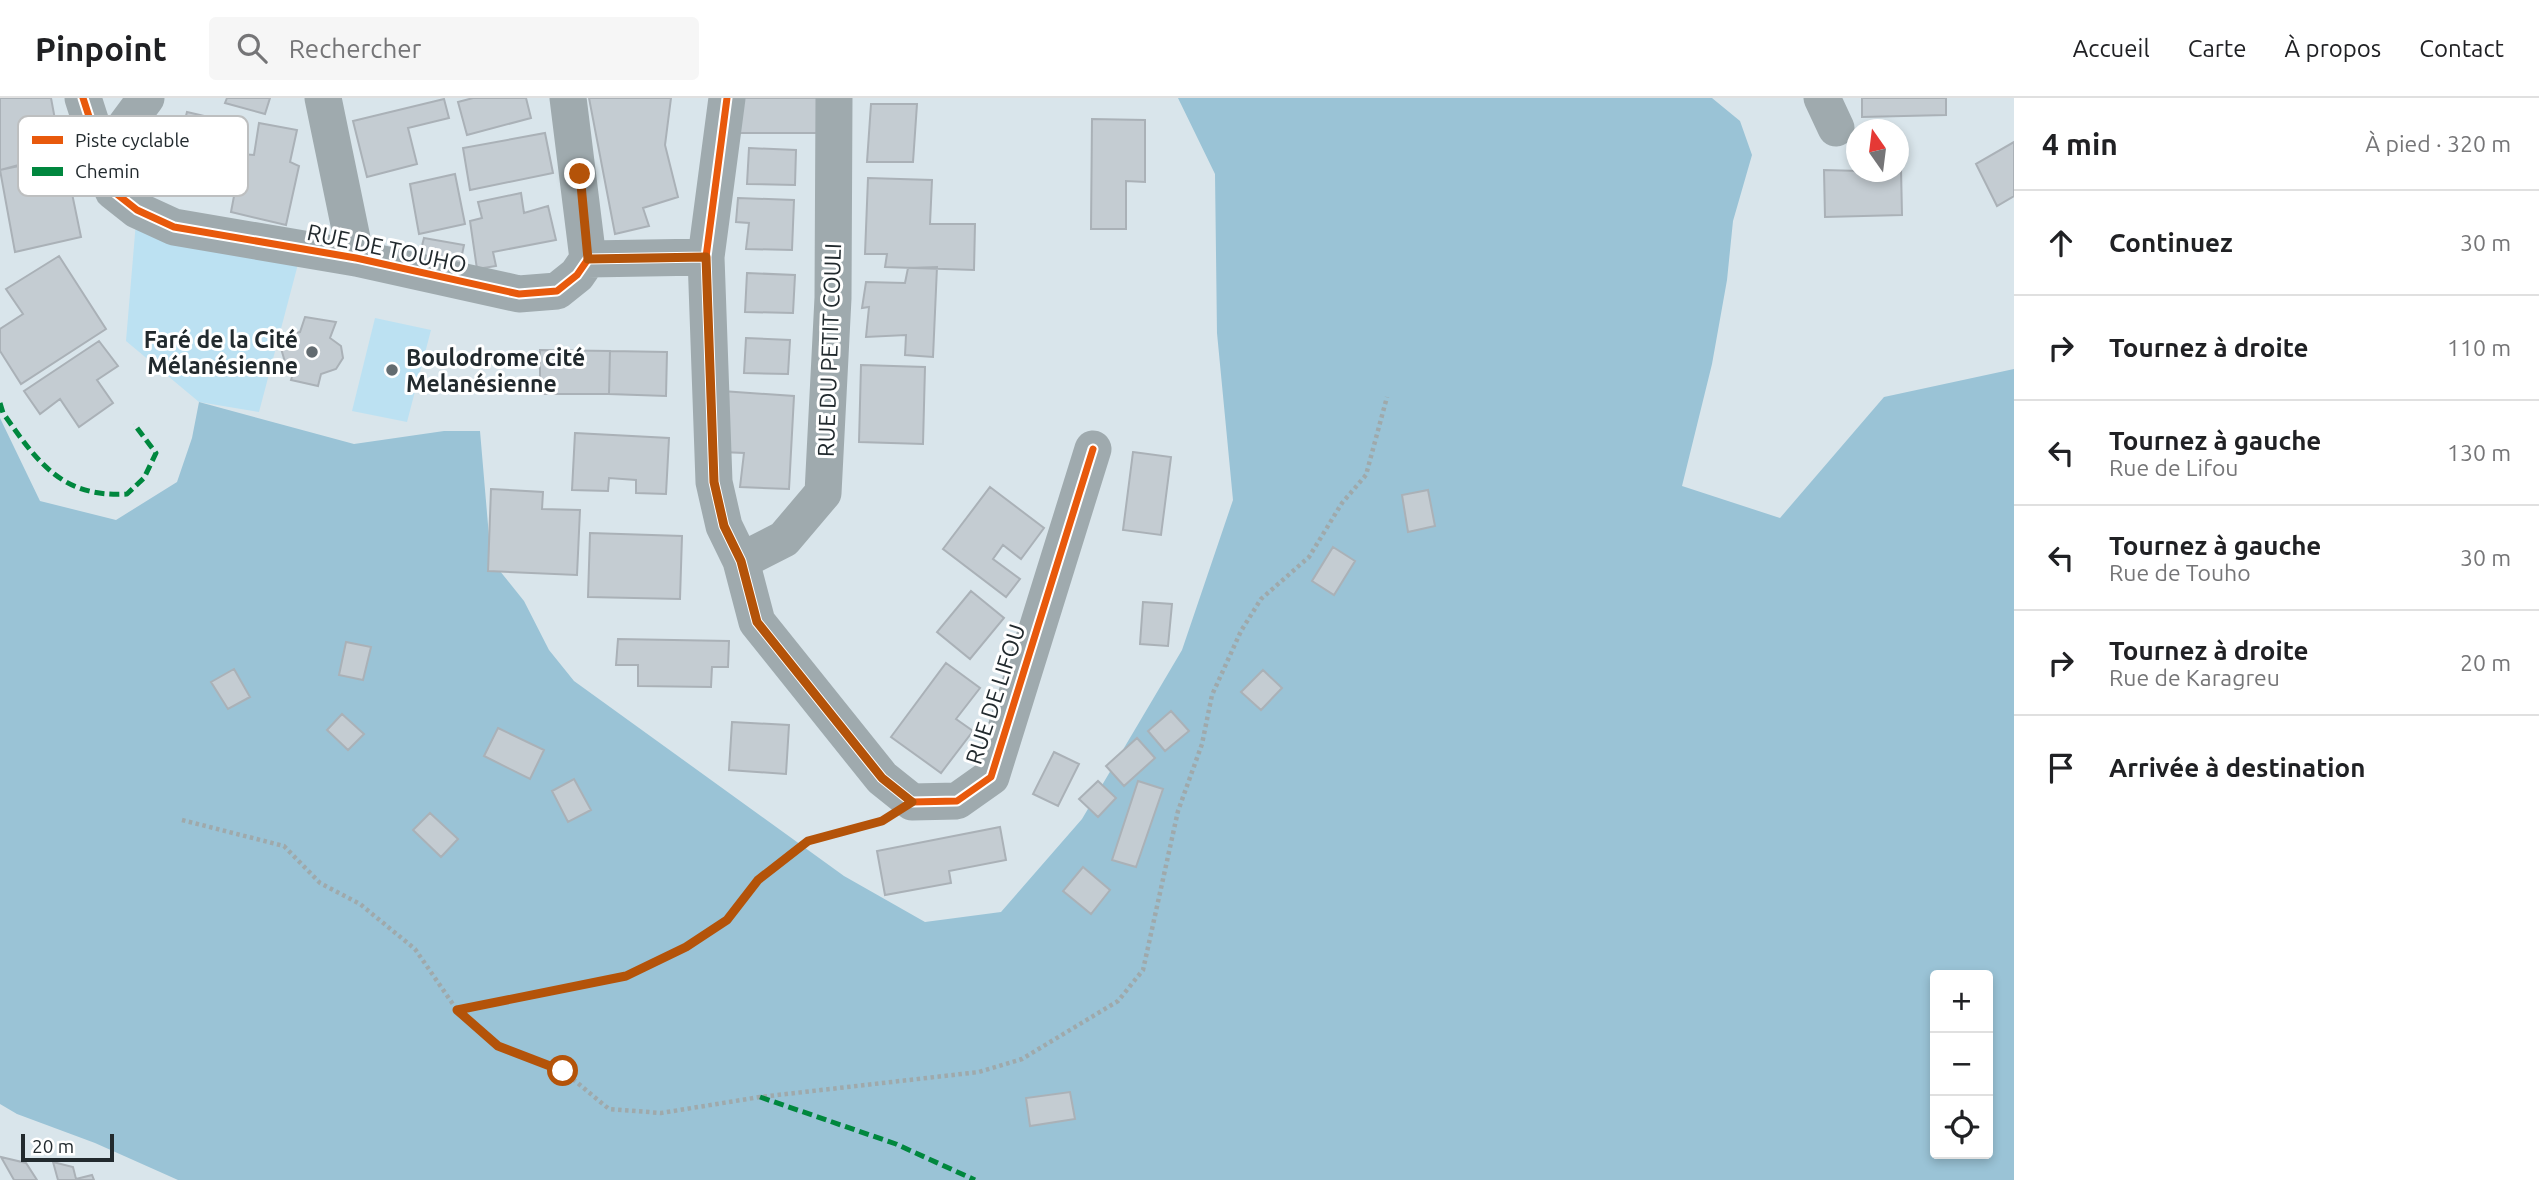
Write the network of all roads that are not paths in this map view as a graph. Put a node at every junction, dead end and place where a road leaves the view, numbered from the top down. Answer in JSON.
{"nodes":[{"id":1,"x":83,"y":98,"type":"edge"},
{"id":2,"x":146,"y":98,"type":"edge"},
{"id":3,"x":323,"y":98,"type":"edge"},
{"id":4,"x":568,"y":98,"type":"edge"},
{"id":5,"x":727,"y":98,"type":"edge"},
{"id":6,"x":834,"y":98,"type":"edge"},
{"id":7,"x":89,"y":116,"type":"edge"},
{"id":8,"x":133,"y":116,"type":"edge"},
{"id":9,"x":119,"y":196,"type":"edge"},
{"id":10,"x":706,"y":257,"type":"junction"},
{"id":11,"x":356,"y":258,"type":"junction"},
{"id":12,"x":588,"y":259,"type":"junction"},
{"id":13,"x":1093,"y":449,"type":"dead end"},
{"id":14,"x":741,"y":561,"type":"junction"}],
"edges":[{"from":1,"to":7,"type":"street","name":"RUE DE TOUHO"},
{"from":2,"to":8,"type":"street"},
{"from":3,"to":11,"type":"street"},
{"from":4,"to":12,"type":"street"},
{"from":5,"to":10,"type":"street"},
{"from":6,"to":14,"type":"street","name":"RUE DU PETIT COULI"},
{"from":9,"to":11,"type":"street","name":"RUE DE TOUHO"},
{"from":10,"to":12,"type":"street"},
{"from":10,"to":14,"type":"street"},
{"from":11,"to":12,"type":"street","name":"RUE DE TOUHO"},
{"from":13,"to":14,"type":"street","name":"RUE DE LIFOU"}]}
